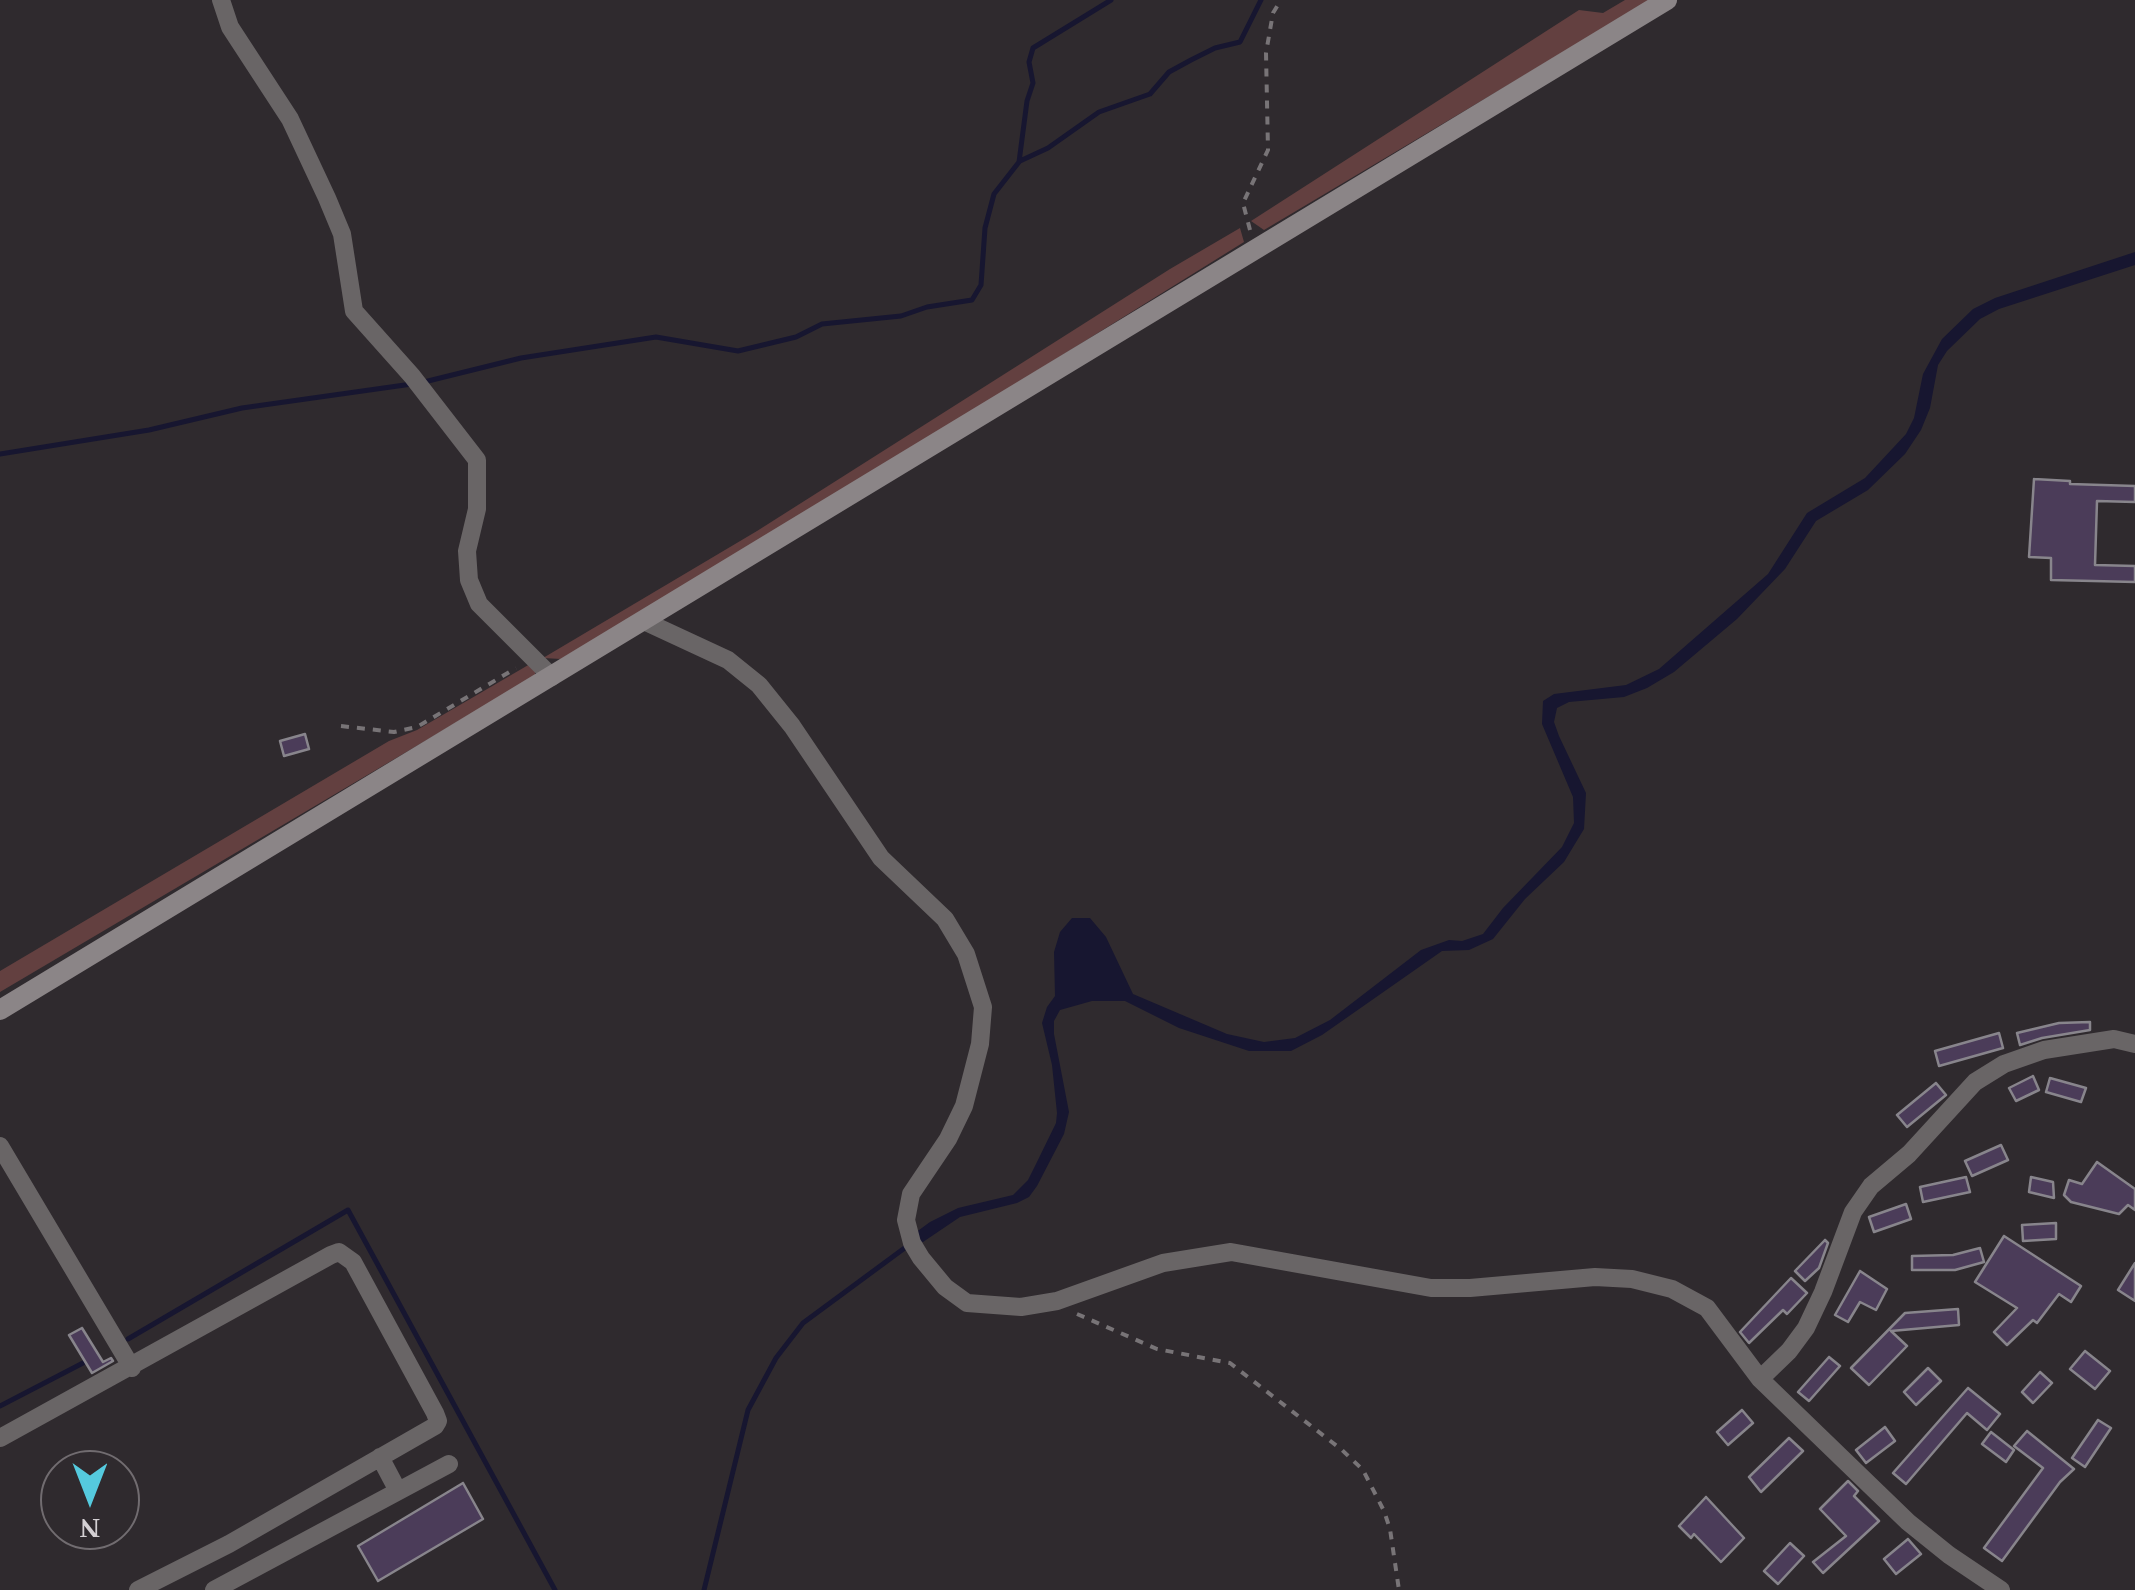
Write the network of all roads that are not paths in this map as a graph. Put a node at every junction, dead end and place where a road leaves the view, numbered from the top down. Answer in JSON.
{"nodes":[{"id":1,"x":221,"y":0,"type":"edge"},
{"id":2,"x":1667,"y":0,"type":"edge"},
{"id":3,"x":644,"y":621,"type":"junction"},
{"id":4,"x":552,"y":676,"type":"junction"},
{"id":5,"x":0,"y":1010,"type":"edge"},
{"id":6,"x":2135,"y":1044,"type":"edge"},
{"id":7,"x":0,"y":1146,"type":"edge"},
{"id":8,"x":132,"y":1368,"type":"junction"},
{"id":9,"x":1760,"y":1378,"type":"junction"},
{"id":10,"x":0,"y":1438,"type":"edge"},
{"id":11,"x":380,"y":1457,"type":"junction"},
{"id":12,"x":450,"y":1464,"type":"dead end"},
{"id":13,"x":398,"y":1491,"type":"junction"},
{"id":14,"x":228,"y":1544,"type":"junction"},
{"id":15,"x":246,"y":1573,"type":"junction"},
{"id":16,"x":138,"y":1590,"type":"edge"},
{"id":17,"x":214,"y":1590,"type":"edge"},
{"id":18,"x":2000,"y":1590,"type":"edge"}],
"edges":[{"from":1,"to":4,"type":"street"},
{"from":2,"to":3,"type":"main road"},
{"from":3,"to":4,"type":"main road"},
{"from":3,"to":9,"type":"street"},
{"from":4,"to":5,"type":"main road"},
{"from":6,"to":9,"type":"street"},
{"from":7,"to":8,"type":"street"},
{"from":8,"to":10,"type":"street"},
{"from":8,"to":11,"type":"street"},
{"from":9,"to":18,"type":"street"},
{"from":11,"to":13,"type":"street"},
{"from":11,"to":14,"type":"street"},
{"from":12,"to":13,"type":"street"},
{"from":13,"to":15,"type":"street"},
{"from":14,"to":15,"type":"street"},
{"from":14,"to":16,"type":"street"},
{"from":15,"to":17,"type":"street"}]}
